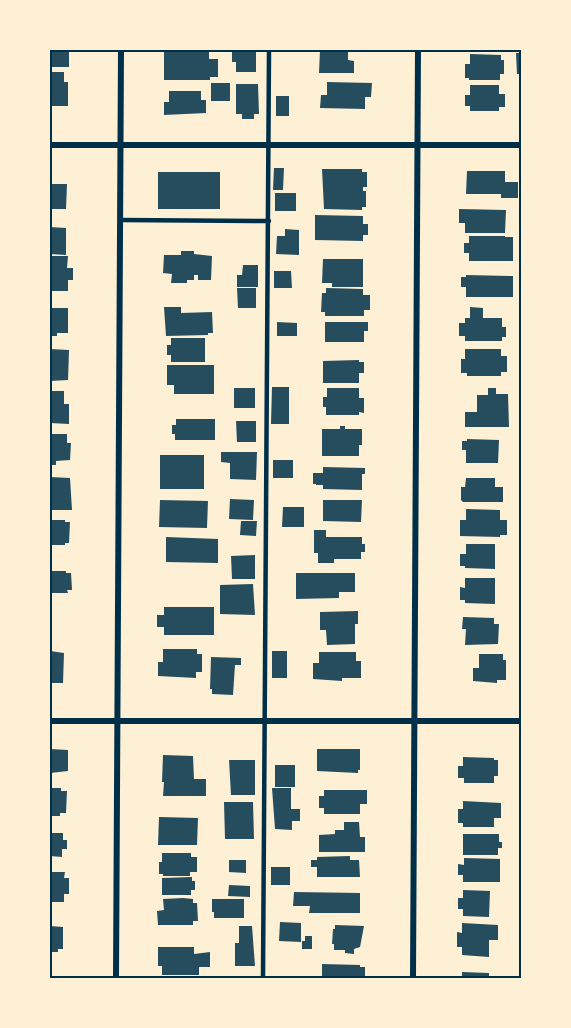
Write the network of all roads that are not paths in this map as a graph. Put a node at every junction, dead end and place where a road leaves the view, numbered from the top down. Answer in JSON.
{"nodes":[{"id":1,"x":122,"y":50,"type":"edge"},
{"id":2,"x":269,"y":50,"type":"edge"},
{"id":3,"x":418,"y":50,"type":"edge"},
{"id":4,"x":50,"y":145,"type":"edge"},
{"id":5,"x":121,"y":145,"type":"junction"},
{"id":6,"x":269,"y":145,"type":"junction"},
{"id":7,"x":522,"y":145,"type":"edge"},
{"id":8,"x":418,"y":146,"type":"junction"},
{"id":9,"x":121,"y":220,"type":"junction"},
{"id":10,"x":268,"y":221,"type":"junction"},
{"id":11,"x":118,"y":720,"type":"junction"},
{"id":12,"x":50,"y":721,"type":"edge"},
{"id":13,"x":264,"y":721,"type":"junction"},
{"id":14,"x":414,"y":721,"type":"junction"},
{"id":15,"x":522,"y":721,"type":"edge"},
{"id":16,"x":116,"y":978,"type":"edge"},
{"id":17,"x":263,"y":978,"type":"edge"},
{"id":18,"x":413,"y":978,"type":"edge"}],
"edges":[{"from":1,"to":5,"type":"street"},
{"from":2,"to":6,"type":"lane"},
{"from":3,"to":8,"type":"street"},
{"from":4,"to":5,"type":"street"},
{"from":5,"to":6,"type":"street"},
{"from":5,"to":9,"type":"street"},
{"from":6,"to":8,"type":"street"},
{"from":6,"to":10,"type":"lane"},
{"from":7,"to":8,"type":"street"},
{"from":8,"to":14,"type":"street"},
{"from":9,"to":10,"type":"lane"},
{"from":9,"to":11,"type":"street"},
{"from":10,"to":13,"type":"lane"},
{"from":11,"to":12,"type":"street"},
{"from":11,"to":13,"type":"street"},
{"from":11,"to":16,"type":"street"},
{"from":13,"to":14,"type":"street"},
{"from":13,"to":17,"type":"lane"},
{"from":14,"to":15,"type":"street"},
{"from":14,"to":18,"type":"street"}]}
